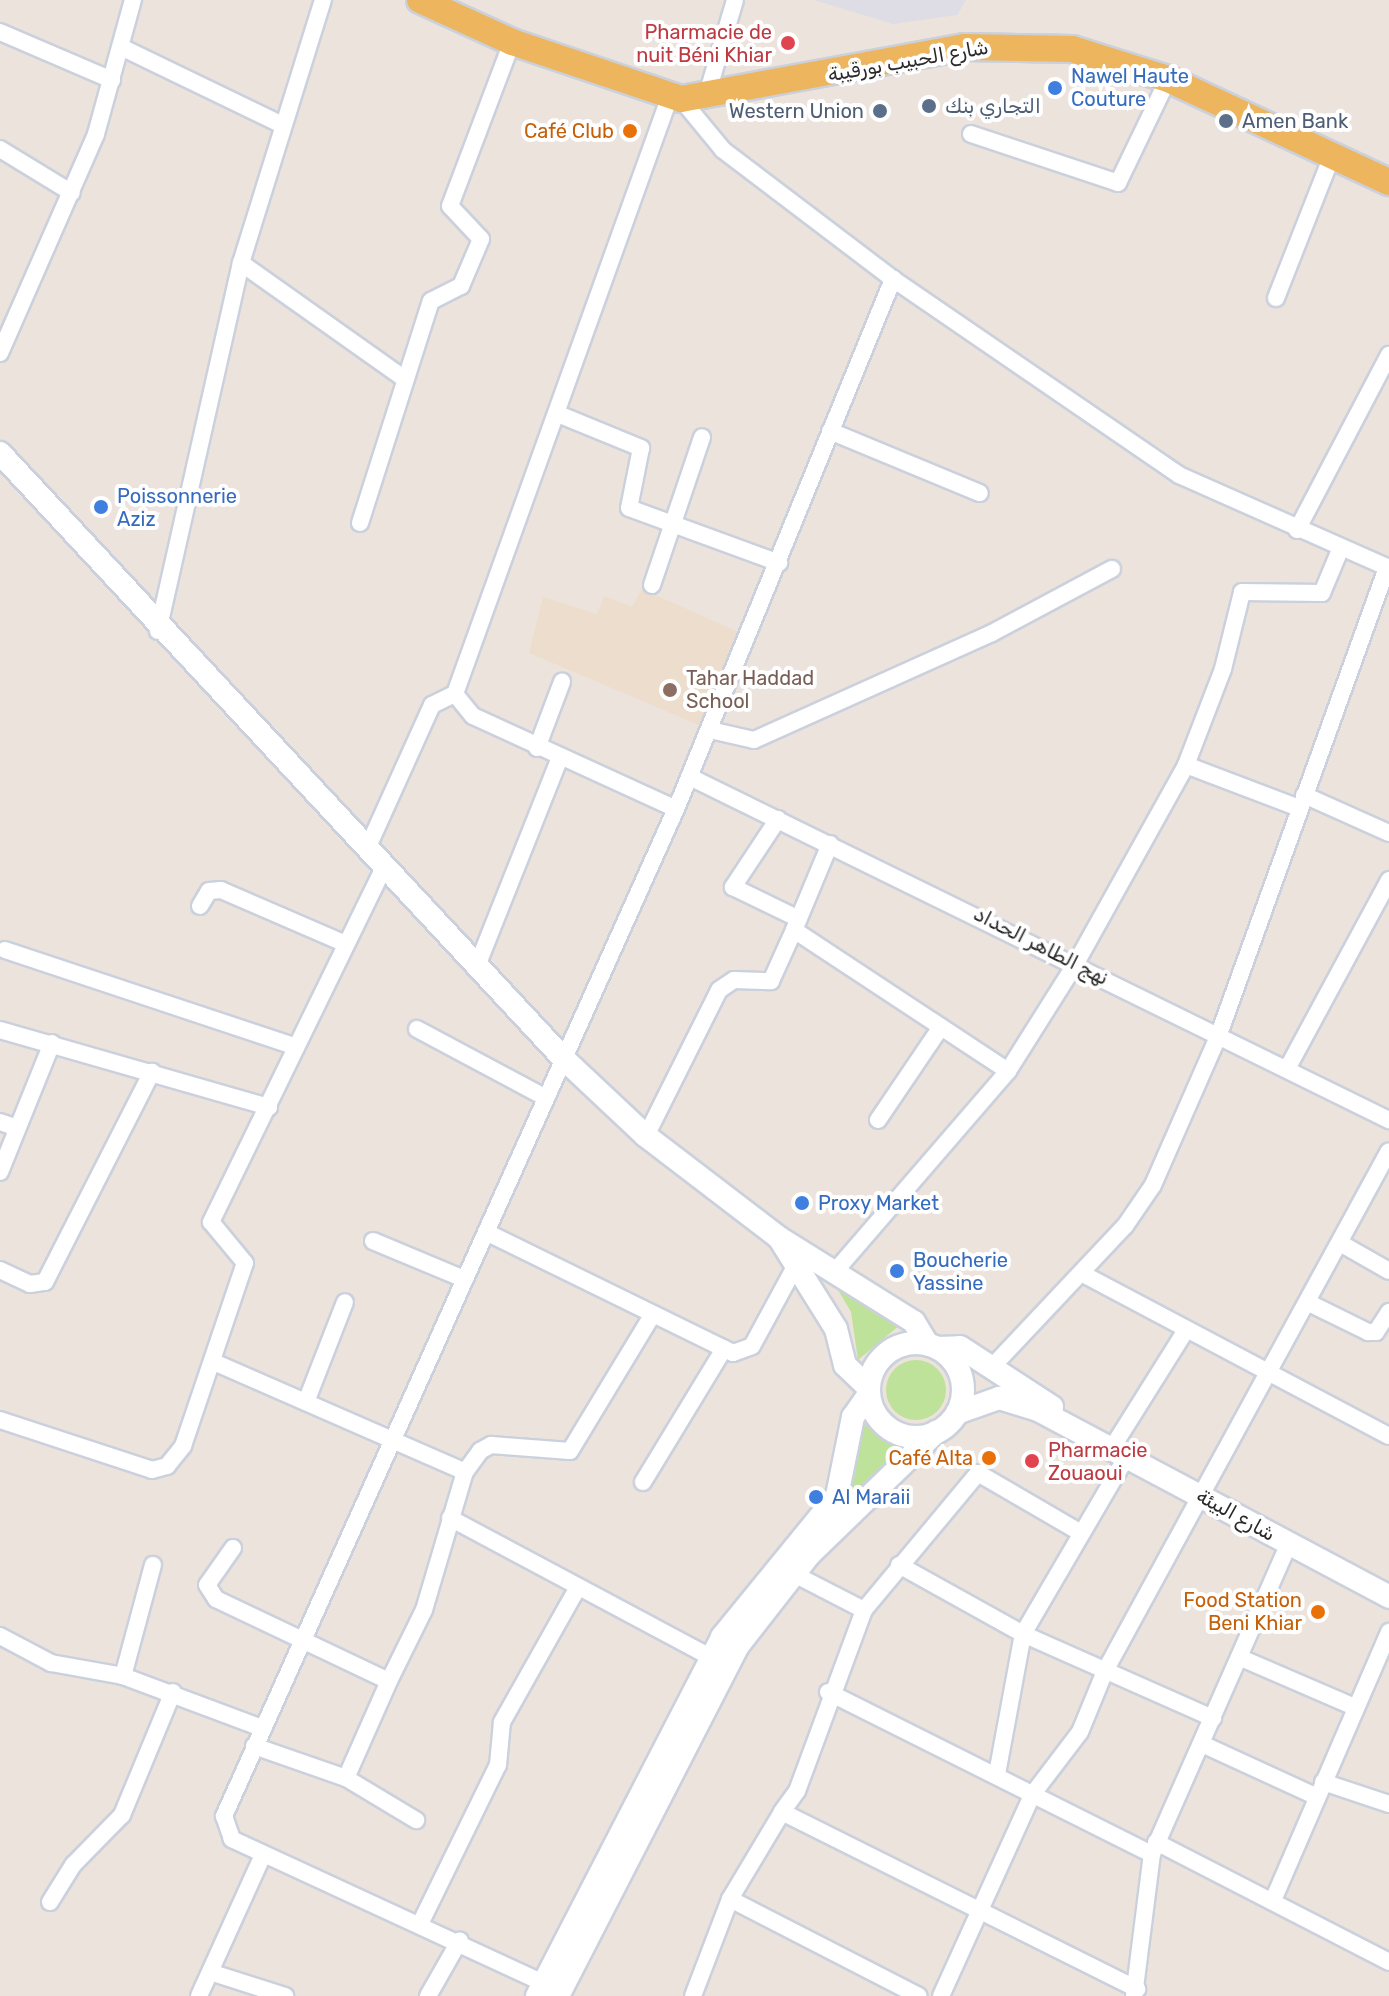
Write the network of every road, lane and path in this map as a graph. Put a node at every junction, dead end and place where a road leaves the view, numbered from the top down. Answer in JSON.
{"nodes":[{"id":1,"x":133,"y":0,"type":"edge"},
{"id":2,"x":323,"y":0,"type":"edge"},
{"id":3,"x":420,"y":0,"type":"edge"},
{"id":4,"x":735,"y":0,"type":"edge"},
{"id":5,"x":0,"y":32,"type":"edge"},
{"id":6,"x":512,"y":42,"type":"junction"},
{"id":7,"x":121,"y":47,"type":"junction"},
{"id":8,"x":1168,"y":79,"type":"junction"},
{"id":9,"x":112,"y":80,"type":"junction"},
{"id":10,"x":685,"y":99,"type":"junction"},
{"id":11,"x":280,"y":124,"type":"junction"},
{"id":12,"x":971,"y":134,"type":"dead end"},
{"id":13,"x":0,"y":149,"type":"edge"},
{"id":14,"x":1333,"y":153,"type":"junction"},
{"id":15,"x":1389,"y":182,"type":"edge"},
{"id":16,"x":72,"y":193,"type":"junction"},
{"id":17,"x":241,"y":263,"type":"junction"},
{"id":18,"x":893,"y":279,"type":"junction"},
{"id":19,"x":1276,"y":298,"type":"dead end"},
{"id":20,"x":0,"y":353,"type":"edge"},
{"id":21,"x":1389,"y":355,"type":"edge"},
{"id":22,"x":402,"y":377,"type":"junction"},
{"id":23,"x":558,"y":414,"type":"junction"},
{"id":24,"x":830,"y":431,"type":"junction"},
{"id":25,"x":702,"y":437,"type":"dead end"},
{"id":26,"x":0,"y":453,"type":"edge"},
{"id":27,"x":980,"y":493,"type":"dead end"},
{"id":28,"x":360,"y":523,"type":"dead end"},
{"id":29,"x":674,"y":525,"type":"junction"},
{"id":30,"x":1297,"y":530,"type":"junction"},
{"id":31,"x":1340,"y":550,"type":"junction"},
{"id":32,"x":779,"y":563,"type":"junction"},
{"id":33,"x":1388,"y":567,"type":"edge"},
{"id":34,"x":1112,"y":569,"type":"dead end"},
{"id":35,"x":652,"y":585,"type":"dead end"},
{"id":36,"x":158,"y":631,"type":"junction"},
{"id":37,"x":562,"y":682,"type":"dead end"},
{"id":38,"x":455,"y":694,"type":"junction"},
{"id":39,"x":710,"y":730,"type":"junction"},
{"id":40,"x":537,"y":748,"type":"junction"},
{"id":41,"x":559,"y":760,"type":"junction"},
{"id":42,"x":1186,"y":765,"type":"junction"},
{"id":43,"x":690,"y":777,"type":"junction"},
{"id":44,"x":1302,"y":802,"type":"junction"},
{"id":45,"x":676,"y":809,"type":"junction"},
{"id":46,"x":778,"y":819,"type":"junction"},
{"id":47,"x":1389,"y":833,"type":"edge"},
{"id":48,"x":830,"y":844,"type":"junction"},
{"id":49,"x":367,"y":849,"type":"junction"},
{"id":50,"x":384,"y":867,"type":"junction"},
{"id":51,"x":1389,"y":880,"type":"edge"},
{"id":52,"x":200,"y":906,"type":"dead end"},
{"id":53,"x":796,"y":925,"type":"junction"},
{"id":54,"x":346,"y":944,"type":"junction"},
{"id":55,"x":5,"y":950,"type":"dead end"},
{"id":56,"x":1076,"y":963,"type":"junction"},
{"id":57,"x":477,"y":966,"type":"junction"},
{"id":58,"x":941,"y":1027,"type":"junction"},
{"id":59,"x":417,"y":1029,"type":"dead end"},
{"id":60,"x":0,"y":1030,"type":"edge"},
{"id":61,"x":1218,"y":1037,"type":"junction"},
{"id":62,"x":52,"y":1043,"type":"junction"},
{"id":63,"x":296,"y":1047,"type":"junction"},
{"id":64,"x":564,"y":1059,"type":"junction"},
{"id":65,"x":1287,"y":1069,"type":"junction"},
{"id":66,"x":1008,"y":1071,"type":"junction"},
{"id":67,"x":152,"y":1072,"type":"junction"},
{"id":68,"x":546,"y":1098,"type":"junction"},
{"id":69,"x":269,"y":1107,"type":"junction"},
{"id":70,"x":878,"y":1120,"type":"dead end"},
{"id":71,"x":1389,"y":1120,"type":"edge"},
{"id":72,"x":0,"y":1122,"type":"edge"},
{"id":73,"x":17,"y":1128,"type":"junction"},
{"id":74,"x":646,"y":1136,"type":"junction"},
{"id":75,"x":1389,"y":1151,"type":"edge"},
{"id":76,"x":0,"y":1172,"type":"edge"},
{"id":77,"x":486,"y":1232,"type":"junction"},
{"id":78,"x":778,"y":1237,"type":"junction"},
{"id":79,"x":373,"y":1241,"type":"dead end"},
{"id":80,"x":1340,"y":1243,"type":"junction"},
{"id":81,"x":797,"y":1263,"type":"junction"},
{"id":82,"x":838,"y":1268,"type":"junction"},
{"id":83,"x":0,"y":1270,"type":"edge"},
{"id":84,"x":1389,"y":1271,"type":"edge"},
{"id":85,"x":1081,"y":1273,"type":"junction"},
{"id":86,"x":464,"y":1279,"type":"junction"},
{"id":87,"x":345,"y":1302,"type":"dead end"},
{"id":88,"x":1309,"y":1303,"type":"junction"},
{"id":89,"x":1389,"y":1312,"type":"edge"},
{"id":90,"x":653,"y":1314,"type":"junction"},
{"id":91,"x":1186,"y":1330,"type":"junction"},
{"id":92,"x":932,"y":1346,"type":"junction"},
{"id":93,"x":724,"y":1349,"type":"junction"},
{"id":94,"x":216,"y":1363,"type":"junction"},
{"id":95,"x":992,"y":1367,"type":"junction"},
{"id":96,"x":1270,"y":1375,"type":"junction"},
{"id":97,"x":869,"y":1391,"type":"junction"},
{"id":98,"x":306,"y":1402,"type":"junction"},
{"id":99,"x":957,"y":1413,"type":"junction"},
{"id":100,"x":0,"y":1420,"type":"edge"},
{"id":101,"x":936,"y":1432,"type":"junction"},
{"id":102,"x":1083,"y":1435,"type":"junction"},
{"id":103,"x":1389,"y":1436,"type":"edge"},
{"id":104,"x":395,"y":1440,"type":"junction"},
{"id":105,"x":1119,"y":1452,"type":"junction"},
{"id":106,"x":465,"y":1472,"type":"junction"},
{"id":107,"x":643,"y":1482,"type":"dead end"},
{"id":108,"x":1202,"y":1496,"type":"junction"},
{"id":109,"x":450,"y":1518,"type":"junction"},
{"id":110,"x":1081,"y":1533,"type":"junction"},
{"id":111,"x":1289,"y":1544,"type":"junction"},
{"id":112,"x":233,"y":1548,"type":"dead end"},
{"id":113,"x":153,"y":1565,"type":"dead end"},
{"id":114,"x":899,"y":1565,"type":"junction"},
{"id":115,"x":792,"y":1573,"type":"junction"},
{"id":116,"x":578,"y":1587,"type":"junction"},
{"id":117,"x":1389,"y":1597,"type":"edge"},
{"id":118,"x":864,"y":1610,"type":"junction"},
{"id":119,"x":1389,"y":1632,"type":"edge"},
{"id":120,"x":1023,"y":1634,"type":"junction"},
{"id":121,"x":0,"y":1636,"type":"edge"},
{"id":122,"x":300,"y":1636,"type":"junction"},
{"id":123,"x":710,"y":1657,"type":"junction"},
{"id":124,"x":1241,"y":1658,"type":"junction"},
{"id":125,"x":1105,"y":1671,"type":"junction"},
{"id":126,"x":123,"y":1676,"type":"junction"},
{"id":127,"x":389,"y":1681,"type":"junction"},
{"id":128,"x":173,"y":1692,"type":"junction"},
{"id":129,"x":828,"y":1692,"type":"junction"},
{"id":130,"x":1355,"y":1707,"type":"junction"},
{"id":131,"x":1213,"y":1718,"type":"junction"},
{"id":132,"x":262,"y":1728,"type":"junction"},
{"id":133,"x":1202,"y":1744,"type":"junction"},
{"id":134,"x":254,"y":1746,"type":"junction"},
{"id":135,"x":997,"y":1774,"type":"junction"},
{"id":136,"x":346,"y":1778,"type":"junction"},
{"id":137,"x":1320,"y":1789,"type":"junction"},
{"id":138,"x":1032,"y":1795,"type":"junction"},
{"id":139,"x":1389,"y":1804,"type":"edge"},
{"id":140,"x":782,"y":1812,"type":"junction"},
{"id":141,"x":416,"y":1820,"type":"dead end"},
{"id":142,"x":1154,"y":1848,"type":"junction"},
{"id":143,"x":263,"y":1855,"type":"junction"},
{"id":144,"x":1274,"y":1898,"type":"junction"},
{"id":145,"x":730,"y":1899,"type":"junction"},
{"id":146,"x":50,"y":1902,"type":"dead end"},
{"id":147,"x":980,"y":1913,"type":"junction"},
{"id":148,"x":421,"y":1922,"type":"junction"},
{"id":149,"x":460,"y":1940,"type":"junction"},
{"id":150,"x":1389,"y":1962,"type":"edge"},
{"id":151,"x":564,"y":1964,"type":"junction"},
{"id":152,"x":213,"y":1973,"type":"junction"},
{"id":153,"x":550,"y":1991,"type":"edge"},
{"id":154,"x":1136,"y":1993,"type":"edge"},
{"id":155,"x":199,"y":1996,"type":"edge"},
{"id":156,"x":285,"y":1996,"type":"edge"},
{"id":157,"x":428,"y":1996,"type":"edge"},
{"id":158,"x":693,"y":1996,"type":"edge"},
{"id":159,"x":919,"y":1996,"type":"edge"},
{"id":160,"x":941,"y":1996,"type":"edge"}],
"edges":[{"from":1,"to":7,"type":"street"},
{"from":2,"to":11,"type":"street"},
{"from":3,"to":6,"type":"main road","name":"شارع الحبيب بورقيبة"},
{"from":4,"to":10,"type":"street"},
{"from":5,"to":9,"type":"street"},
{"from":6,"to":10,"type":"main road","name":"شارع الحبيب بورقيبة"},
{"from":6,"to":22,"type":"street"},
{"from":7,"to":9,"type":"street"},
{"from":7,"to":11,"type":"street"},
{"from":8,"to":10,"type":"main road","name":"شارع الحبيب بورقيبة"},
{"from":8,"to":12,"type":"street"},
{"from":8,"to":14,"type":"main road","name":"شارع الحبيب بورقيبة"},
{"from":9,"to":16,"type":"street"},
{"from":10,"to":18,"type":"street"},
{"from":10,"to":23,"type":"street"},
{"from":11,"to":17,"type":"street"},
{"from":13,"to":16,"type":"street"},
{"from":14,"to":15,"type":"main road","name":"شارع الحبيب بورقيبة"},
{"from":14,"to":19,"type":"street"},
{"from":16,"to":20,"type":"street"},
{"from":17,"to":22,"type":"street"},
{"from":17,"to":36,"type":"street"},
{"from":18,"to":24,"type":"street"},
{"from":18,"to":30,"type":"street"},
{"from":21,"to":30,"type":"street"},
{"from":22,"to":28,"type":"street"},
{"from":23,"to":29,"type":"street"},
{"from":23,"to":38,"type":"street"},
{"from":24,"to":27,"type":"street"},
{"from":24,"to":32,"type":"street"},
{"from":25,"to":29,"type":"street"},
{"from":26,"to":36,"type":"street"},
{"from":29,"to":32,"type":"street"},
{"from":29,"to":35,"type":"street"},
{"from":30,"to":31,"type":"street"},
{"from":31,"to":33,"type":"street"},
{"from":31,"to":42,"type":"street"},
{"from":32,"to":39,"type":"street"},
{"from":33,"to":44,"type":"street"},
{"from":34,"to":39,"type":"street"},
{"from":36,"to":49,"type":"street"},
{"from":37,"to":40,"type":"street"},
{"from":38,"to":40,"type":"street"},
{"from":38,"to":49,"type":"street"},
{"from":39,"to":43,"type":"street"},
{"from":40,"to":41,"type":"street"},
{"from":41,"to":45,"type":"street"},
{"from":41,"to":57,"type":"street"},
{"from":42,"to":44,"type":"street"},
{"from":42,"to":56,"type":"street"},
{"from":43,"to":45,"type":"street"},
{"from":43,"to":46,"type":"street","name":"نهج الطاهر الحداد"},
{"from":44,"to":47,"type":"street"},
{"from":44,"to":61,"type":"street"},
{"from":45,"to":64,"type":"street"},
{"from":46,"to":48,"type":"street","name":"نهج الطاهر الحداد"},
{"from":46,"to":53,"type":"street"},
{"from":48,"to":53,"type":"street"},
{"from":48,"to":56,"type":"street","name":"نهج الطاهر الحداد"},
{"from":49,"to":50,"type":"street"},
{"from":50,"to":54,"type":"street"},
{"from":50,"to":57,"type":"street"},
{"from":51,"to":65,"type":"street"},
{"from":52,"to":54,"type":"street"},
{"from":53,"to":58,"type":"street"},
{"from":53,"to":74,"type":"street"},
{"from":54,"to":63,"type":"street"},
{"from":55,"to":63,"type":"street"},
{"from":56,"to":61,"type":"street","name":"نهج الطاهر الحداد"},
{"from":56,"to":66,"type":"street"},
{"from":57,"to":64,"type":"street"},
{"from":58,"to":66,"type":"street"},
{"from":58,"to":70,"type":"street"},
{"from":59,"to":68,"type":"street"},
{"from":60,"to":62,"type":"street"},
{"from":61,"to":65,"type":"street","name":"نهج الطاهر الحداد"},
{"from":61,"to":85,"type":"street"},
{"from":62,"to":67,"type":"street"},
{"from":62,"to":73,"type":"street"},
{"from":63,"to":69,"type":"street"},
{"from":64,"to":68,"type":"street"},
{"from":64,"to":74,"type":"street"},
{"from":65,"to":71,"type":"street","name":"نهج الطاهر الحداد"},
{"from":66,"to":82,"type":"street"},
{"from":67,"to":69,"type":"street"},
{"from":67,"to":83,"type":"street"},
{"from":68,"to":77,"type":"street"},
{"from":69,"to":94,"type":"street"},
{"from":72,"to":73,"type":"street"},
{"from":73,"to":76,"type":"street"},
{"from":74,"to":78,"type":"street"},
{"from":75,"to":80,"type":"street"},
{"from":77,"to":86,"type":"street"},
{"from":77,"to":90,"type":"street"},
{"from":78,"to":81,"type":"street"},
{"from":78,"to":82,"type":"street"},
{"from":79,"to":86,"type":"street"},
{"from":80,"to":84,"type":"street"},
{"from":80,"to":88,"type":"street"},
{"from":81,"to":93,"type":"street"},
{"from":81,"to":97,"type":"street"},
{"from":82,"to":92,"type":"street"},
{"from":85,"to":91,"type":"street"},
{"from":85,"to":95,"type":"street"},
{"from":86,"to":104,"type":"street"},
{"from":87,"to":98,"type":"street"},
{"from":88,"to":89,"type":"street"},
{"from":88,"to":96,"type":"street"},
{"from":90,"to":93,"type":"street"},
{"from":90,"to":106,"type":"street"},
{"from":91,"to":96,"type":"street"},
{"from":91,"to":105,"type":"street"},
{"from":92,"to":95,"type":"street"},
{"from":92,"to":97,"type":"street"},
{"from":92,"to":99,"type":"street"},
{"from":93,"to":107,"type":"street"},
{"from":94,"to":98,"type":"street"},
{"from":94,"to":100,"type":"street"},
{"from":95,"to":102,"type":"street"},
{"from":96,"to":103,"type":"street"},
{"from":96,"to":108,"type":"street"},
{"from":97,"to":101,"type":"street"},
{"from":97,"to":123,"type":"street"},
{"from":98,"to":104,"type":"street"},
{"from":99,"to":101,"type":"street"},
{"from":99,"to":102,"type":"street"},
{"from":101,"to":115,"type":"street"},
{"from":102,"to":105,"type":"street","name":"شارع البيئة"},
{"from":104,"to":106,"type":"street"},
{"from":104,"to":122,"type":"street"},
{"from":105,"to":108,"type":"street","name":"شارع البيئة"},
{"from":105,"to":110,"type":"street"},
{"from":106,"to":109,"type":"street"},
{"from":108,"to":111,"type":"street","name":"شارع البيئة"},
{"from":108,"to":125,"type":"street"},
{"from":109,"to":116,"type":"street"},
{"from":109,"to":127,"type":"street"},
{"from":110,"to":114,"type":"street"},
{"from":110,"to":120,"type":"street"},
{"from":111,"to":117,"type":"street","name":"شارع البيئة"},
{"from":111,"to":124,"type":"street"},
{"from":112,"to":122,"type":"street"},
{"from":113,"to":126,"type":"street"},
{"from":114,"to":118,"type":"street"},
{"from":114,"to":120,"type":"street"},
{"from":115,"to":118,"type":"street"},
{"from":115,"to":151,"type":"street"},
{"from":116,"to":123,"type":"street"},
{"from":116,"to":148,"type":"street"},
{"from":118,"to":129,"type":"street"},
{"from":119,"to":130,"type":"street"},
{"from":120,"to":125,"type":"street"},
{"from":120,"to":135,"type":"street"},
{"from":121,"to":126,"type":"street"},
{"from":122,"to":127,"type":"street"},
{"from":122,"to":132,"type":"street"},
{"from":123,"to":151,"type":"street"},
{"from":124,"to":130,"type":"street"},
{"from":124,"to":131,"type":"street"},
{"from":125,"to":131,"type":"street"},
{"from":125,"to":138,"type":"street"},
{"from":126,"to":128,"type":"street"},
{"from":127,"to":136,"type":"street"},
{"from":128,"to":132,"type":"street"},
{"from":128,"to":146,"type":"street"},
{"from":129,"to":135,"type":"street"},
{"from":129,"to":140,"type":"street"},
{"from":130,"to":137,"type":"street"},
{"from":131,"to":133,"type":"street"},
{"from":132,"to":134,"type":"street"},
{"from":133,"to":137,"type":"street"},
{"from":133,"to":142,"type":"street"},
{"from":134,"to":136,"type":"street"},
{"from":134,"to":143,"type":"street"},
{"from":135,"to":138,"type":"street"},
{"from":136,"to":141,"type":"street"},
{"from":137,"to":139,"type":"street"},
{"from":137,"to":144,"type":"street"},
{"from":138,"to":142,"type":"street"},
{"from":138,"to":147,"type":"street"},
{"from":140,"to":145,"type":"street"},
{"from":140,"to":147,"type":"street"},
{"from":142,"to":144,"type":"street"},
{"from":142,"to":154,"type":"street"},
{"from":143,"to":148,"type":"street"},
{"from":143,"to":152,"type":"street"},
{"from":144,"to":150,"type":"street"},
{"from":145,"to":158,"type":"street"},
{"from":145,"to":159,"type":"street"},
{"from":147,"to":154,"type":"street"},
{"from":147,"to":160,"type":"street"},
{"from":148,"to":149,"type":"street"},
{"from":149,"to":153,"type":"street"},
{"from":149,"to":157,"type":"street"},
{"from":151,"to":153,"type":"street"},
{"from":152,"to":155,"type":"street"},
{"from":152,"to":156,"type":"street"}]}
